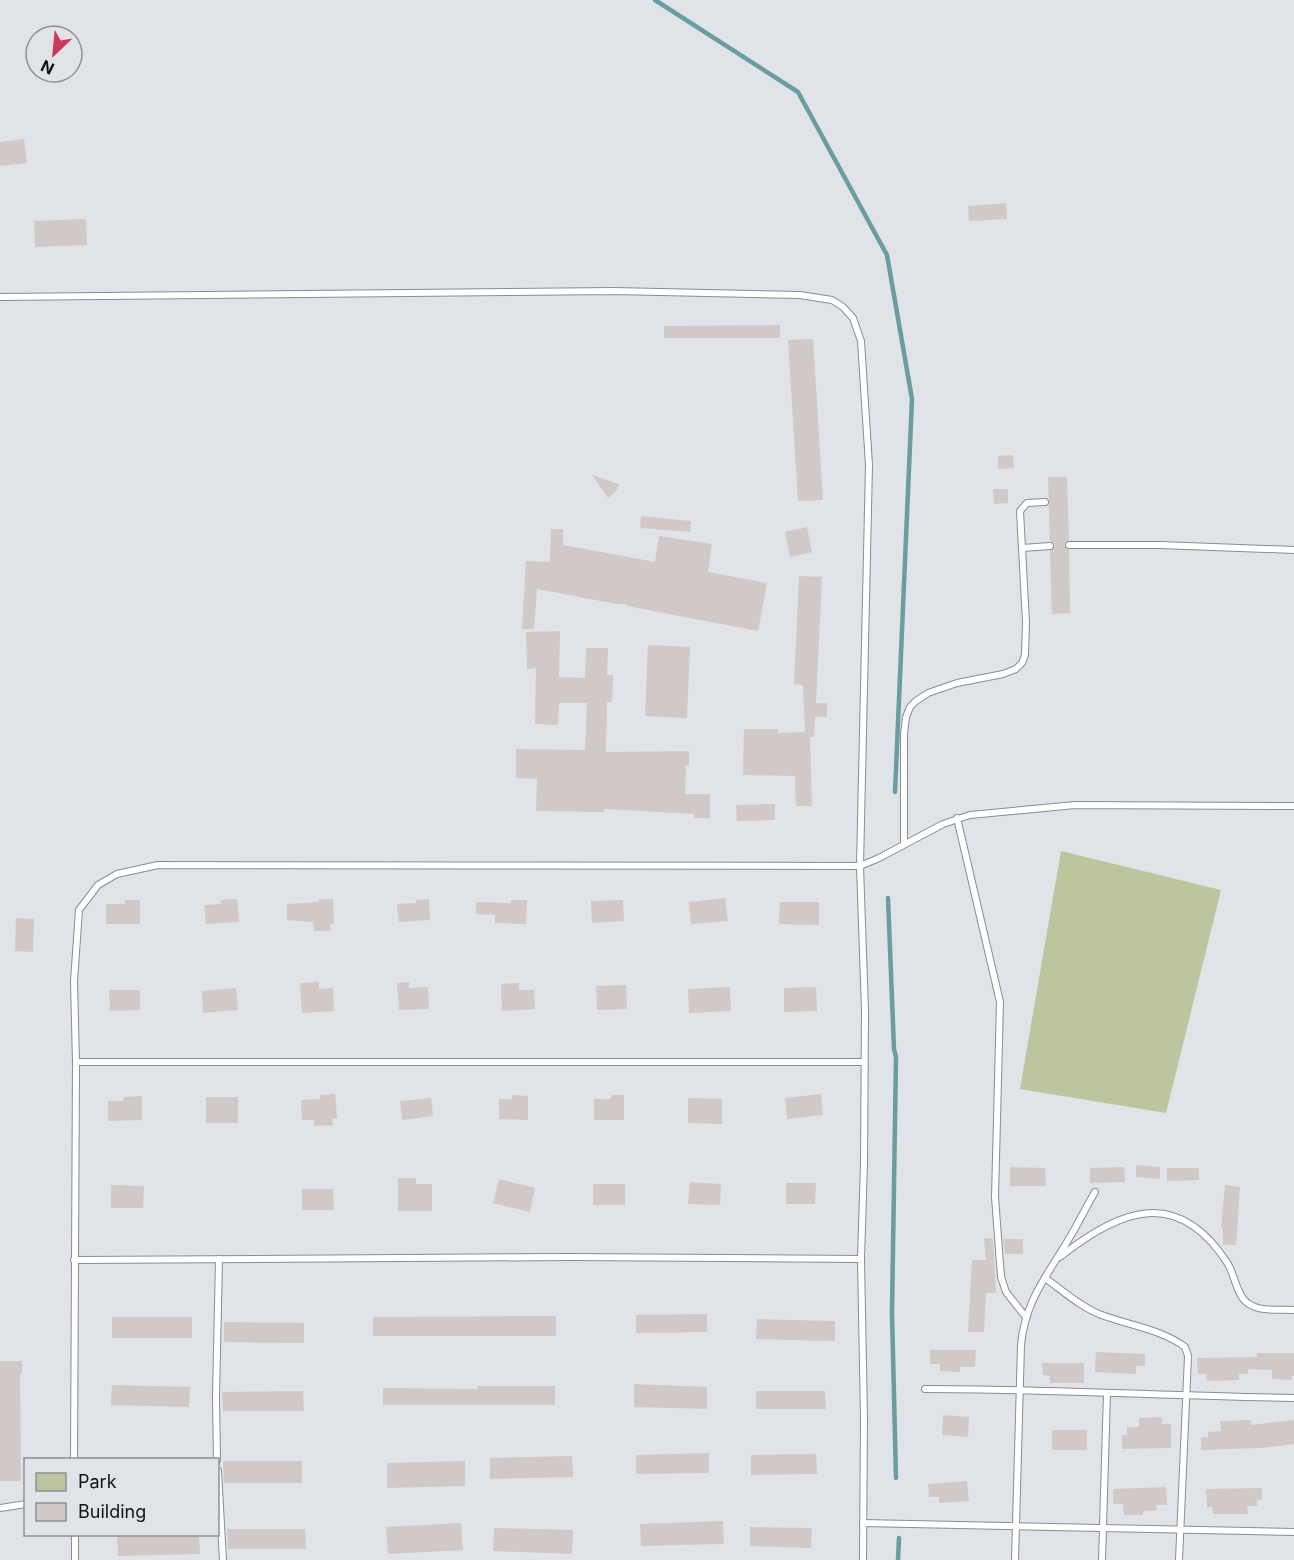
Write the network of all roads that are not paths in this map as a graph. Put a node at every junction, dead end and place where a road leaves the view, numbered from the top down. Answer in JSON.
{"nodes":[{"id":1,"x":0,"y":297,"type":"edge"},
{"id":2,"x":1045,"y":502,"type":"dead end"},
{"id":3,"x":1069,"y":545,"type":"dead end"},
{"id":4,"x":1050,"y":546,"type":"dead end"},
{"id":5,"x":1022,"y":548,"type":"junction"},
{"id":6,"x":1294,"y":550,"type":"edge"},
{"id":7,"x":1294,"y":806,"type":"edge"},
{"id":8,"x":957,"y":818,"type":"junction"},
{"id":9,"x":904,"y":844,"type":"junction"},
{"id":10,"x":860,"y":866,"type":"junction"},
{"id":11,"x":76,"y":1062,"type":"junction"},
{"id":12,"x":863,"y":1062,"type":"junction"},
{"id":13,"x":1095,"y":1192,"type":"dead end"},
{"id":14,"x":219,"y":1259,"type":"junction"},
{"id":15,"x":861,"y":1259,"type":"junction"},
{"id":16,"x":74,"y":1260,"type":"junction"},
{"id":17,"x":1055,"y":1261,"type":"junction"},
{"id":18,"x":1045,"y":1278,"type":"junction"},
{"id":19,"x":1294,"y":1310,"type":"edge"},
{"id":20,"x":1025,"y":1316,"type":"junction"},
{"id":21,"x":925,"y":1389,"type":"dead end"},
{"id":22,"x":1020,"y":1389,"type":"junction"},
{"id":23,"x":1107,"y":1393,"type":"junction"},
{"id":24,"x":1187,"y":1396,"type":"junction"},
{"id":25,"x":1294,"y":1398,"type":"edge"},
{"id":26,"x":74,"y":1458,"type":"edge"},
{"id":27,"x":217,"y":1458,"type":"edge"},
{"id":28,"x":219,"y":1493,"type":"edge"},
{"id":29,"x":24,"y":1504,"type":"edge"},
{"id":30,"x":0,"y":1508,"type":"edge"},
{"id":31,"x":863,"y":1523,"type":"junction"},
{"id":32,"x":1017,"y":1527,"type":"junction"},
{"id":33,"x":1103,"y":1529,"type":"junction"},
{"id":34,"x":1180,"y":1530,"type":"junction"},
{"id":35,"x":1294,"y":1532,"type":"edge"},
{"id":36,"x":75,"y":1536,"type":"edge"},
{"id":37,"x":75,"y":1560,"type":"edge"},
{"id":38,"x":222,"y":1560,"type":"edge"},
{"id":39,"x":863,"y":1560,"type":"edge"},
{"id":40,"x":1015,"y":1560,"type":"edge"},
{"id":41,"x":1102,"y":1560,"type":"edge"},
{"id":42,"x":1179,"y":1560,"type":"edge"}],
"edges":[{"from":1,"to":10,"type":"lane"},
{"from":2,"to":5,"type":"lane"},
{"from":3,"to":6,"type":"lane"},
{"from":4,"to":5,"type":"lane"},
{"from":5,"to":9,"type":"lane"},
{"from":7,"to":8,"type":"lane"},
{"from":8,"to":9,"type":"lane"},
{"from":8,"to":20,"type":"lane"},
{"from":9,"to":10,"type":"lane"},
{"from":10,"to":11,"type":"lane"},
{"from":10,"to":12,"type":"lane"},
{"from":11,"to":12,"type":"lane"},
{"from":11,"to":16,"type":"lane"},
{"from":12,"to":15,"type":"lane"},
{"from":13,"to":17,"type":"lane"},
{"from":14,"to":15,"type":"lane"},
{"from":14,"to":16,"type":"lane"},
{"from":14,"to":27,"type":"lane"},
{"from":15,"to":31,"type":"lane"},
{"from":16,"to":26,"type":"lane"},
{"from":17,"to":18,"type":"lane"},
{"from":17,"to":19,"type":"lane"},
{"from":18,"to":20,"type":"lane"},
{"from":18,"to":24,"type":"lane"},
{"from":20,"to":22,"type":"lane"},
{"from":21,"to":22,"type":"lane"},
{"from":22,"to":23,"type":"lane"},
{"from":22,"to":32,"type":"lane"},
{"from":23,"to":24,"type":"lane"},
{"from":23,"to":33,"type":"lane"},
{"from":24,"to":25,"type":"lane"},
{"from":24,"to":34,"type":"lane"},
{"from":28,"to":38,"type":"lane"},
{"from":29,"to":30,"type":"lane"},
{"from":31,"to":32,"type":"lane"},
{"from":31,"to":39,"type":"lane"},
{"from":32,"to":33,"type":"lane"},
{"from":32,"to":40,"type":"lane"},
{"from":33,"to":34,"type":"lane"},
{"from":33,"to":41,"type":"lane"},
{"from":34,"to":35,"type":"lane"},
{"from":34,"to":42,"type":"lane"},
{"from":36,"to":37,"type":"lane"}]}
